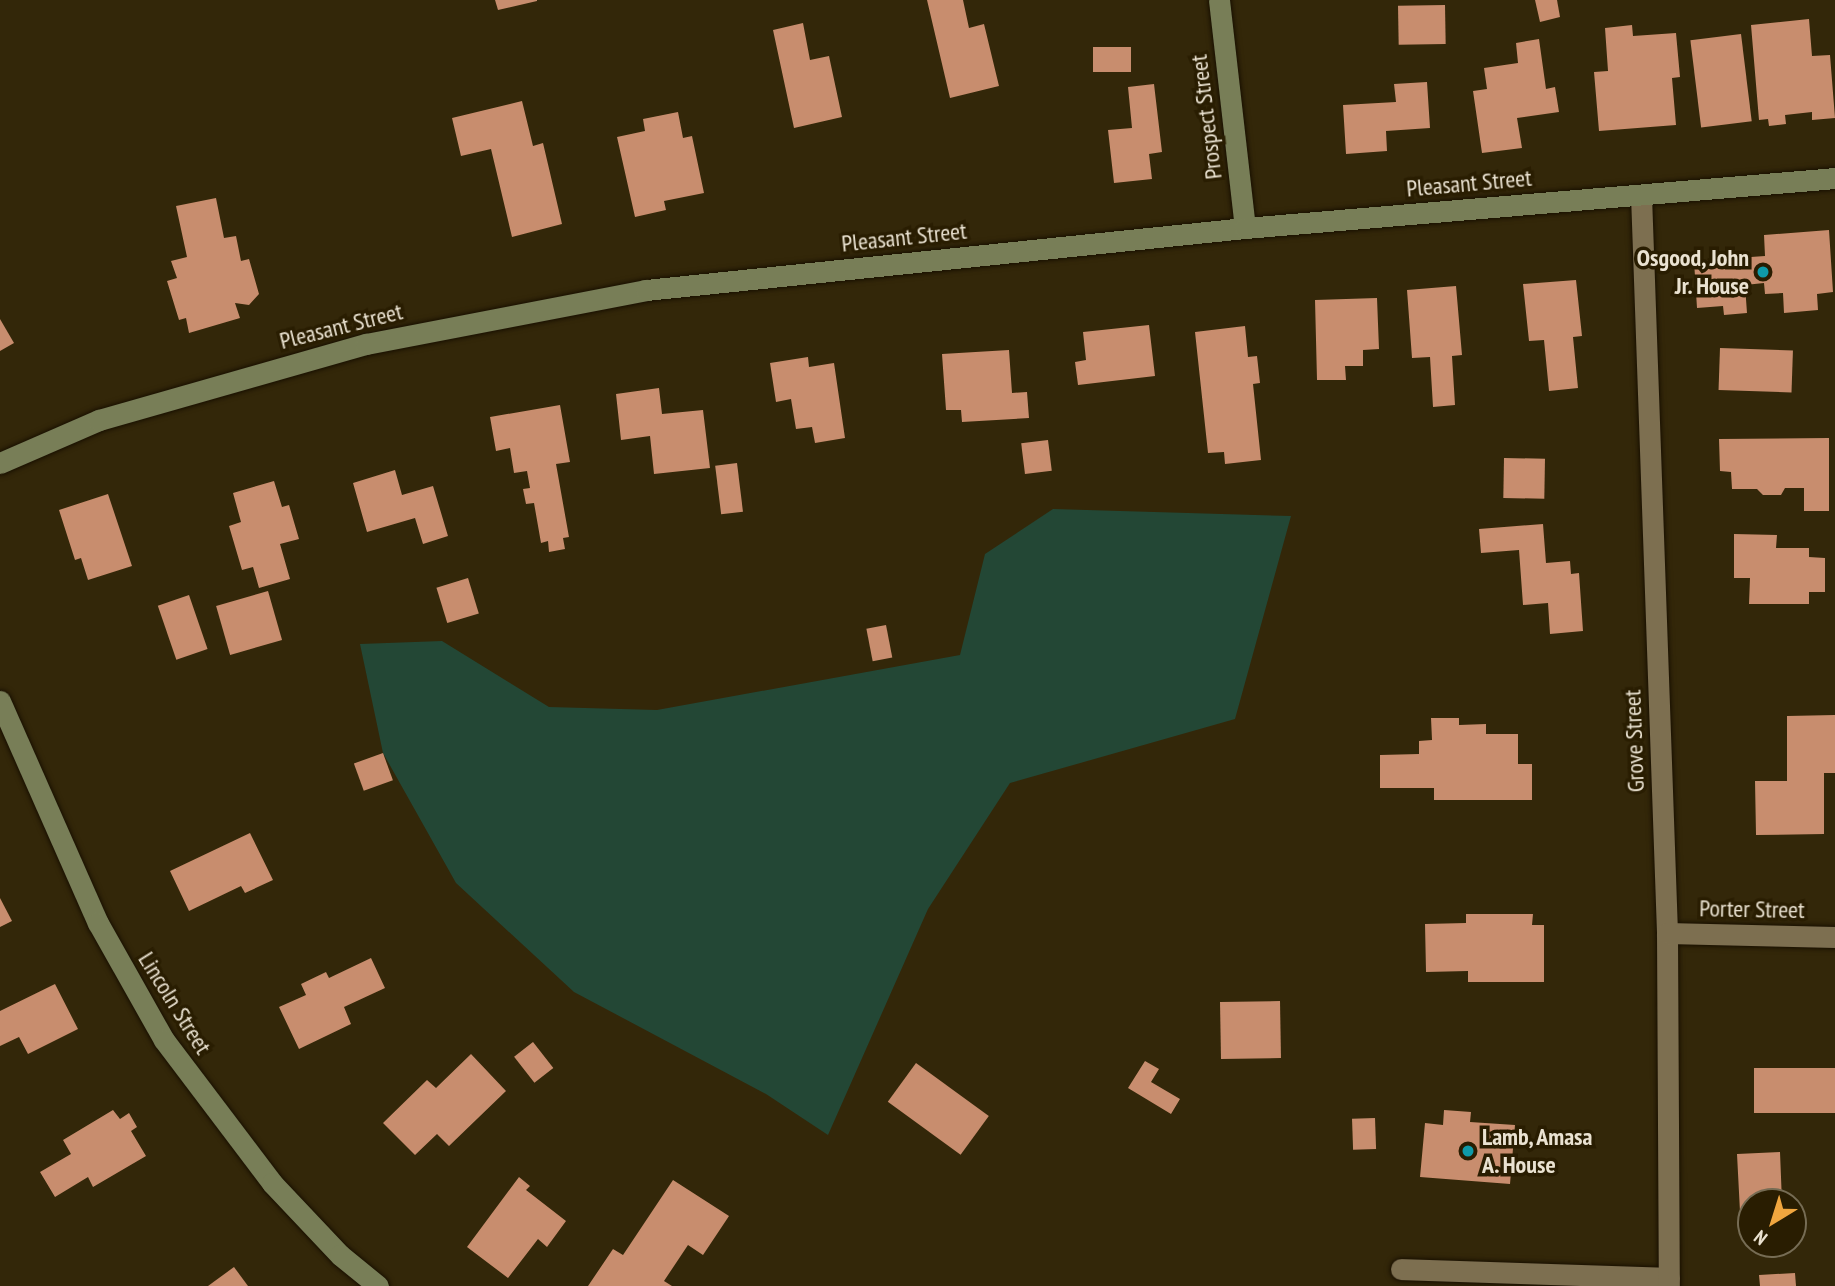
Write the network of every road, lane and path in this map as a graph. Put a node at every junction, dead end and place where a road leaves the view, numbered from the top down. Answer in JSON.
{"nodes":[{"id":1,"x":1219,"y":0,"type":"edge"},
{"id":2,"x":1835,"y":178,"type":"edge"},
{"id":3,"x":1641,"y":195,"type":"junction"},
{"id":4,"x":1245,"y":228,"type":"junction"},
{"id":5,"x":0,"y":463,"type":"edge"},
{"id":6,"x":0,"y":701,"type":"edge"},
{"id":7,"x":1667,"y":933,"type":"junction"},
{"id":8,"x":1835,"y":937,"type":"edge"},
{"id":9,"x":1401,"y":1269,"type":"dead end"},
{"id":10,"x":1669,"y":1282,"type":"edge"},
{"id":11,"x":377,"y":1286,"type":"edge"}],
"edges":[{"from":1,"to":4,"type":"main road","name":"Prospect Street"},
{"from":2,"to":3,"type":"main road","name":"Pleasant Street"},
{"from":3,"to":4,"type":"main road","name":"Pleasant Street"},
{"from":3,"to":7,"type":"street","name":"Grove Street"},
{"from":4,"to":5,"type":"main road","name":"Pleasant Street"},
{"from":6,"to":11,"type":"main road","name":"Lincoln Street"},
{"from":7,"to":8,"type":"street","name":"Porter Street"},
{"from":7,"to":10,"type":"street","name":"Grove Street"},
{"from":9,"to":10,"type":"street"}]}
